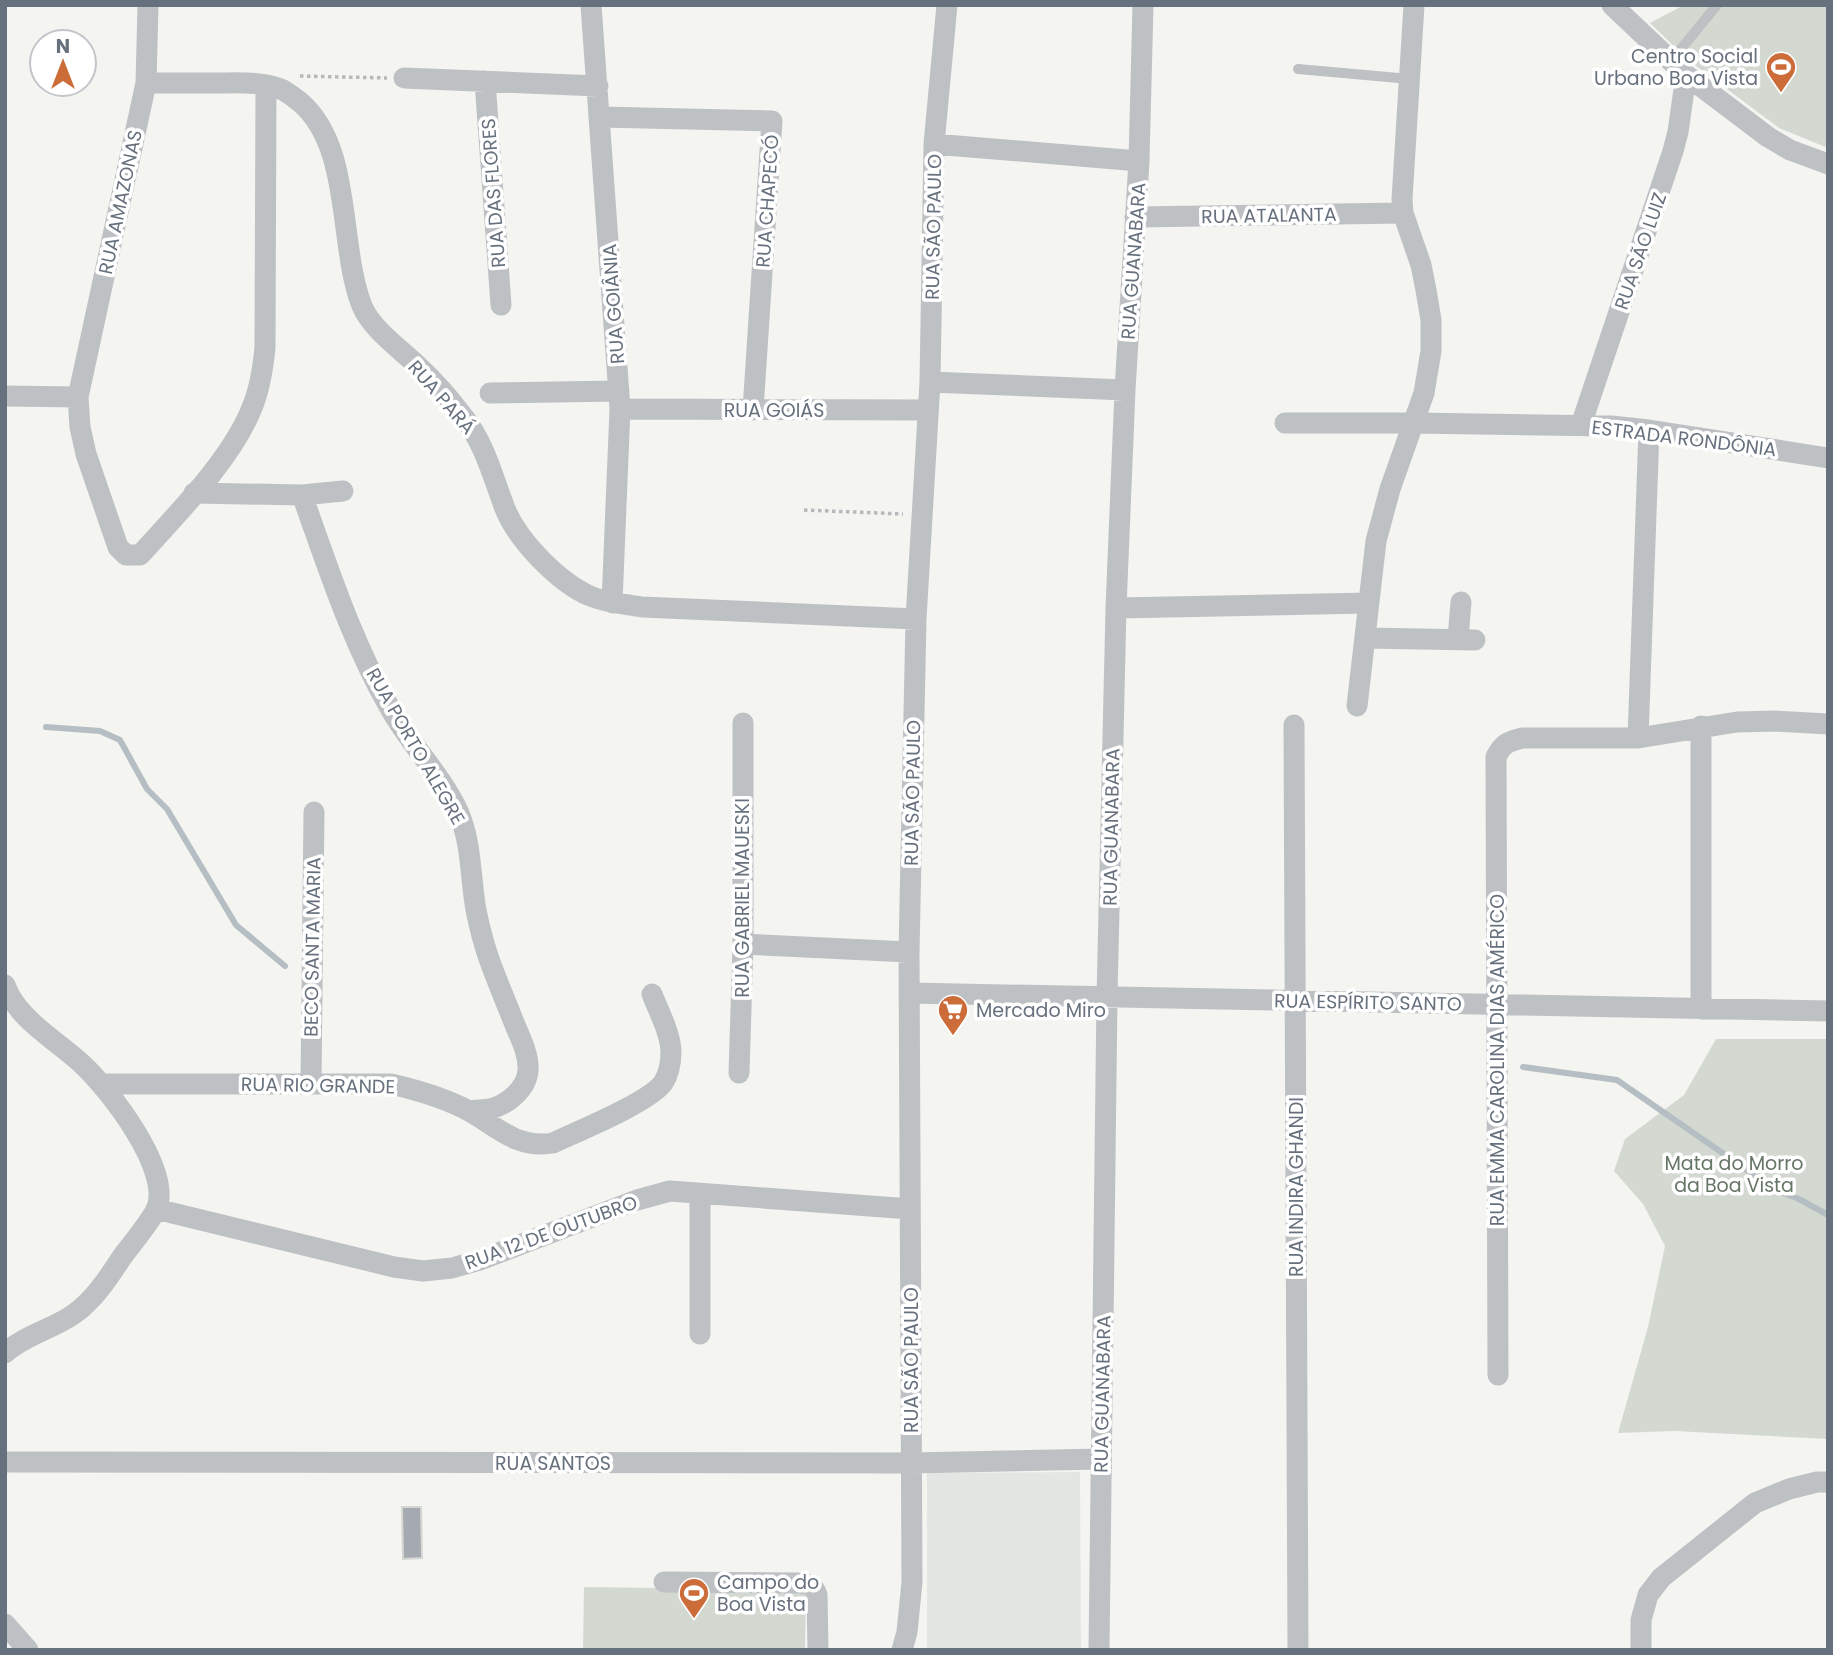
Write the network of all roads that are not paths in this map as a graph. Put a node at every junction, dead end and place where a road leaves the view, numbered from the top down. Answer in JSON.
{"nodes":[{"id":1,"x":148,"y":5,"type":"edge"},
{"id":2,"x":592,"y":5,"type":"edge"},
{"id":3,"x":947,"y":5,"type":"edge"},
{"id":4,"x":1143,"y":5,"type":"edge"},
{"id":5,"x":1414,"y":5,"type":"edge"},
{"id":6,"x":1612,"y":5,"type":"edge"},
{"id":7,"x":1717,"y":5,"type":"edge"},
{"id":8,"x":1679,"y":68,"type":"junction"},
{"id":9,"x":1298,"y":69,"type":"dead end"},
{"id":10,"x":404,"y":78,"type":"road end"},
{"id":11,"x":1410,"y":79,"type":"junction"},
{"id":12,"x":485,"y":81,"type":"junction"},
{"id":13,"x":146,"y":83,"type":"junction"},
{"id":14,"x":266,"y":85,"type":"junction"},
{"id":15,"x":598,"y":86,"type":"junction"},
{"id":16,"x":600,"y":117,"type":"junction"},
{"id":17,"x":934,"y":144,"type":"junction"},
{"id":18,"x":1139,"y":161,"type":"junction"},
{"id":19,"x":1828,"y":164,"type":"edge"},
{"id":20,"x":1403,"y":213,"type":"junction"},
{"id":21,"x":1135,"y":217,"type":"junction"},
{"id":22,"x":501,"y":305,"type":"dead end"},
{"id":23,"x":930,"y":382,"type":"junction"},
{"id":24,"x":1125,"y":390,"type":"junction"},
{"id":25,"x":490,"y":393,"type":"dead end"},
{"id":26,"x":5,"y":396,"type":"edge"},
{"id":27,"x":78,"y":397,"type":"junction"},
{"id":28,"x":619,"y":400,"type":"junction"},
{"id":29,"x":752,"y":410,"type":"junction"},
{"id":30,"x":929,"y":410,"type":"junction"},
{"id":31,"x":1413,"y":423,"type":"junction"},
{"id":32,"x":1284,"y":424,"type":"dead end"},
{"id":33,"x":1581,"y":425,"type":"junction"},
{"id":34,"x":1649,"y":430,"type":"junction"},
{"id":35,"x":1828,"y":458,"type":"edge"},
{"id":36,"x":343,"y":491,"type":"dead end"},
{"id":37,"x":194,"y":494,"type":"junction"},
{"id":38,"x":302,"y":495,"type":"junction"},
{"id":39,"x":1461,"y":602,"type":"dead end"},
{"id":40,"x":612,"y":603,"type":"junction"},
{"id":41,"x":1369,"y":603,"type":"junction"},
{"id":42,"x":1116,"y":608,"type":"junction"},
{"id":43,"x":916,"y":619,"type":"junction"},
{"id":44,"x":1365,"y":638,"type":"junction"},
{"id":45,"x":1357,"y":706,"type":"dead end"},
{"id":46,"x":743,"y":723,"type":"dead end"},
{"id":47,"x":1828,"y":724,"type":"edge"},
{"id":48,"x":1294,"y":725,"type":"dead end"},
{"id":49,"x":1701,"y":726,"type":"junction"},
{"id":50,"x":1638,"y":738,"type":"junction"},
{"id":51,"x":314,"y":811,"type":"dead end"},
{"id":52,"x":743,"y":944,"type":"junction"},
{"id":53,"x":909,"y":952,"type":"junction"},
{"id":54,"x":5,"y":985,"type":"edge"},
{"id":55,"x":909,"y":993,"type":"junction"},
{"id":56,"x":652,"y":994,"type":"dead end"},
{"id":57,"x":1107,"y":997,"type":"junction"},
{"id":58,"x":1296,"y":1001,"type":"junction"},
{"id":59,"x":1497,"y":1005,"type":"junction"},
{"id":60,"x":1701,"y":1009,"type":"junction"},
{"id":61,"x":1828,"y":1011,"type":"edge"},
{"id":62,"x":739,"y":1073,"type":"dead end"},
{"id":63,"x":311,"y":1083,"type":"junction"},
{"id":64,"x":102,"y":1084,"type":"junction"},
{"id":65,"x":468,"y":1111,"type":"junction"},
{"id":66,"x":700,"y":1194,"type":"junction"},
{"id":67,"x":156,"y":1209,"type":"junction"},
{"id":68,"x":910,"y":1209,"type":"junction"},
{"id":69,"x":700,"y":1334,"type":"dead end"},
{"id":70,"x":5,"y":1353,"type":"edge"},
{"id":71,"x":1498,"y":1375,"type":"dead end"},
{"id":72,"x":1101,"y":1459,"type":"junction"},
{"id":73,"x":5,"y":1462,"type":"edge"},
{"id":74,"x":912,"y":1463,"type":"junction"},
{"id":75,"x":1828,"y":1482,"type":"edge"},
{"id":76,"x":664,"y":1581,"type":"dead end"},
{"id":77,"x":5,"y":1624,"type":"edge"},
{"id":78,"x":28,"y":1650,"type":"edge"},
{"id":79,"x":818,"y":1650,"type":"edge"},
{"id":80,"x":902,"y":1650,"type":"edge"},
{"id":81,"x":1099,"y":1650,"type":"edge"},
{"id":82,"x":1298,"y":1650,"type":"edge"},
{"id":83,"x":1642,"y":1650,"type":"edge"}],
"edges":[{"from":1,"to":13,"type":"street","name":"RUA AMAZONAS"},
{"from":2,"to":15,"type":"street","name":"RUA GOIÂNIA"},
{"from":3,"to":17,"type":"street","name":"RUA SÃO PAULO"},
{"from":4,"to":18,"type":"street","name":"RUA GUANABARA"},
{"from":5,"to":11,"type":"street"},
{"from":6,"to":8,"type":"street"},
{"from":7,"to":8,"type":"lane"},
{"from":8,"to":19,"type":"street"},
{"from":8,"to":33,"type":"street","name":"RUA SÃO LUIZ"},
{"from":9,"to":11,"type":"lane"},
{"from":10,"to":12,"type":"street"},
{"from":11,"to":20,"type":"street"},
{"from":12,"to":15,"type":"street"},
{"from":12,"to":22,"type":"street","name":"RUA DAS FLORES"},
{"from":13,"to":14,"type":"street","name":"RUA PARÁ"},
{"from":13,"to":27,"type":"street","name":"RUA AMAZONAS"},
{"from":14,"to":37,"type":"street"},
{"from":14,"to":40,"type":"street","name":"RUA PARÁ"},
{"from":15,"to":16,"type":"street","name":"RUA GOIÂNIA"},
{"from":16,"to":28,"type":"street","name":"RUA GOIÂNIA"},
{"from":16,"to":29,"type":"street","name":"RUA CHAPECÓ"},
{"from":17,"to":18,"type":"street"},
{"from":17,"to":23,"type":"street","name":"RUA SÃO PAULO"},
{"from":18,"to":21,"type":"street","name":"RUA GUANABARA"},
{"from":20,"to":21,"type":"street","name":"RUA ATALANTA"},
{"from":20,"to":31,"type":"street"},
{"from":21,"to":24,"type":"street","name":"RUA GUANABARA"},
{"from":23,"to":24,"type":"street"},
{"from":23,"to":30,"type":"street","name":"RUA SÃO PAULO"},
{"from":24,"to":42,"type":"street","name":"RUA GUANABARA"},
{"from":25,"to":28,"type":"street","name":"RUA GOIÁS"},
{"from":26,"to":27,"type":"street"},
{"from":27,"to":37,"type":"street","name":"RUA AMAZONAS"},
{"from":28,"to":29,"type":"street","name":"RUA GOIÁS"},
{"from":28,"to":40,"type":"street","name":"RUA GOIÂNIA"},
{"from":29,"to":30,"type":"street","name":"RUA GOIÁS"},
{"from":30,"to":43,"type":"street","name":"RUA SÃO PAULO"},
{"from":31,"to":32,"type":"street","name":"ESTRADA RONDÔNIA"},
{"from":31,"to":33,"type":"street","name":"ESTRADA RONDÔNIA"},
{"from":31,"to":41,"type":"street"},
{"from":33,"to":34,"type":"street","name":"ESTRADA RONDÔNIA"},
{"from":34,"to":35,"type":"street","name":"ESTRADA RONDÔNIA"},
{"from":34,"to":50,"type":"street"},
{"from":36,"to":38,"type":"street"},
{"from":37,"to":38,"type":"street"},
{"from":38,"to":65,"type":"street","name":"RUA PORTO ALEGRE"},
{"from":39,"to":44,"type":"street"},
{"from":40,"to":43,"type":"street","name":"RUA PARÁ"},
{"from":41,"to":42,"type":"street"},
{"from":41,"to":44,"type":"street"},
{"from":42,"to":57,"type":"street","name":"RUA GUANABARA"},
{"from":43,"to":53,"type":"street","name":"RUA SÃO PAULO"},
{"from":44,"to":45,"type":"street"},
{"from":46,"to":52,"type":"street","name":"RUA GABRIEL MAUESKI"},
{"from":47,"to":49,"type":"street"},
{"from":48,"to":58,"type":"street","name":"RUA INDIRA GHANDI"},
{"from":49,"to":50,"type":"street"},
{"from":49,"to":60,"type":"street"},
{"from":50,"to":59,"type":"street","name":"RUA EMMA CAROLINA DIAS AMÉRICO"},
{"from":51,"to":63,"type":"street","name":"BECO SANTA MARIA"},
{"from":52,"to":53,"type":"street"},
{"from":52,"to":62,"type":"street","name":"RUA GABRIEL MAUESKI"},
{"from":53,"to":55,"type":"street","name":"RUA SÃO PAULO"},
{"from":54,"to":64,"type":"street"},
{"from":55,"to":57,"type":"street","name":"RUA ESPÍRITO SANTO"},
{"from":55,"to":68,"type":"street","name":"RUA SÃO PAULO"},
{"from":56,"to":65,"type":"street","name":"RUA RIO GRANDE"},
{"from":57,"to":58,"type":"street","name":"RUA ESPÍRITO SANTO"},
{"from":57,"to":72,"type":"street","name":"RUA GUANABARA"},
{"from":58,"to":59,"type":"street","name":"RUA ESPÍRITO SANTO"},
{"from":58,"to":82,"type":"street","name":"RUA INDIRA GHANDI"},
{"from":59,"to":60,"type":"street","name":"RUA ESPÍRITO SANTO"},
{"from":59,"to":71,"type":"street","name":"RUA EMMA CAROLINA DIAS AMÉRICO"},
{"from":60,"to":61,"type":"street","name":"RUA ESPÍRITO SANTO"},
{"from":63,"to":64,"type":"street","name":"RUA RIO GRANDE"},
{"from":63,"to":65,"type":"street","name":"RUA RIO GRANDE"},
{"from":64,"to":67,"type":"street"},
{"from":66,"to":67,"type":"street","name":"RUA 12 DE OUTUBRO"},
{"from":66,"to":68,"type":"street","name":"RUA 12 DE OUTUBRO"},
{"from":66,"to":69,"type":"street"},
{"from":67,"to":70,"type":"street"},
{"from":68,"to":74,"type":"street","name":"RUA SÃO PAULO"},
{"from":72,"to":74,"type":"street","name":"RUA SANTOS"},
{"from":72,"to":81,"type":"street","name":"RUA GUANABARA"},
{"from":73,"to":74,"type":"street","name":"RUA SANTOS"},
{"from":74,"to":80,"type":"street","name":"RUA SÃO PAULO"},
{"from":75,"to":83,"type":"street"},
{"from":76,"to":79,"type":"street"},
{"from":77,"to":78,"type":"street"}]}
